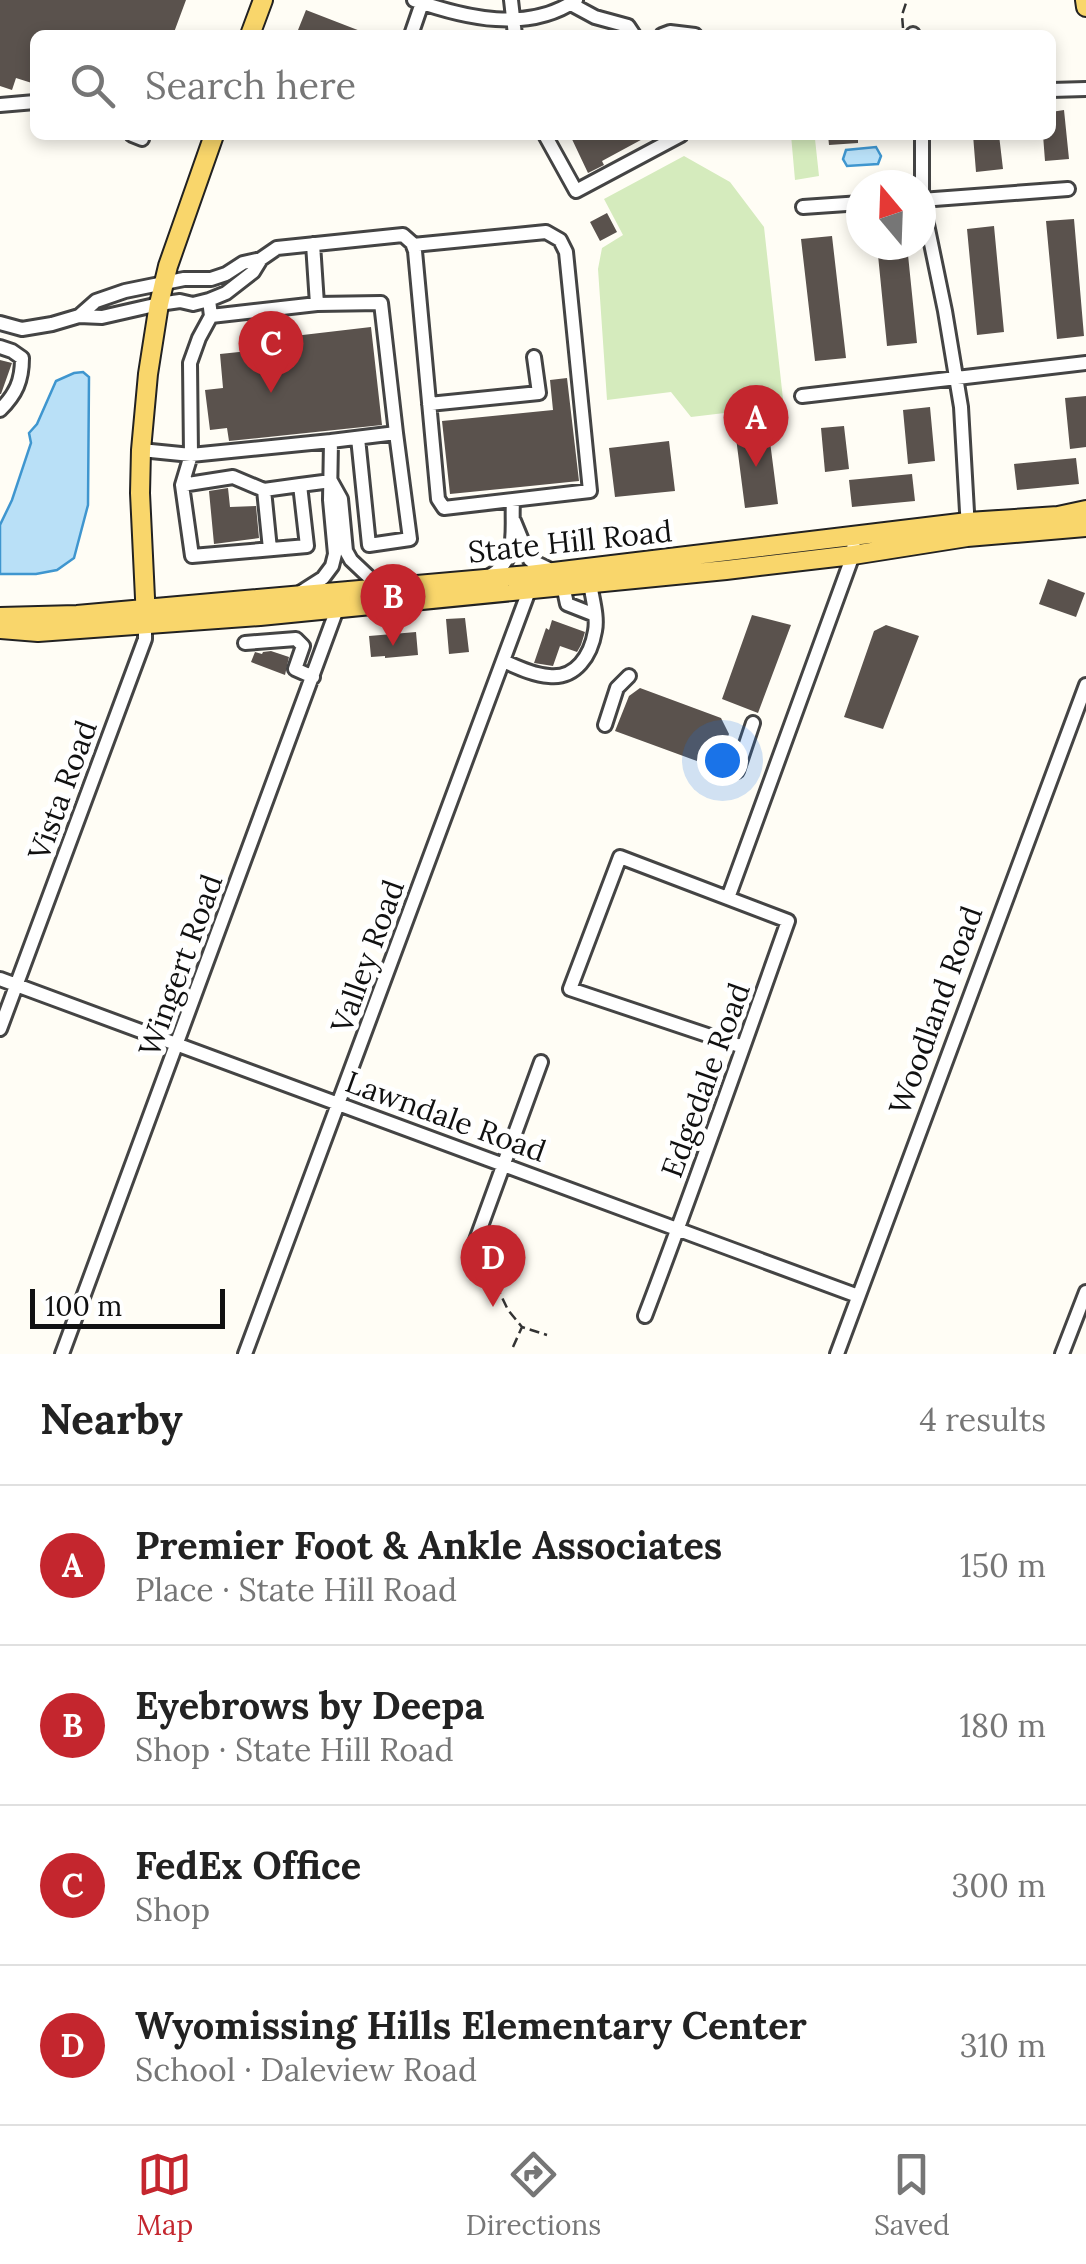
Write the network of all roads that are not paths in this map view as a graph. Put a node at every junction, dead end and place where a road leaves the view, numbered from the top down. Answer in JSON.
{"nodes":[{"id":1,"x":263,"y":0,"type":"edge"},
{"id":2,"x":511,"y":0,"type":"edge"},
{"id":3,"x":418,"y":2,"type":"edge"},
{"id":4,"x":566,"y":4,"type":"edge"},
{"id":5,"x":454,"y":6,"type":"edge"},
{"id":6,"x":513,"y":18,"type":"junction"},
{"id":7,"x":252,"y":30,"type":"edge"},
{"id":8,"x":412,"y":30,"type":"edge"},
{"id":9,"x":514,"y":30,"type":"edge"},
{"id":10,"x":631,"y":30,"type":"edge"},
{"id":11,"x":1086,"y":89,"type":"edge"},
{"id":12,"x":1056,"y":90,"type":"edge"},
{"id":13,"x":30,"y":102,"type":"edge"},
{"id":14,"x":0,"y":105,"type":"edge"},
{"id":15,"x":212,"y":140,"type":"edge"},
{"id":16,"x":548,"y":140,"type":"edge"},
{"id":17,"x":672,"y":140,"type":"edge"},
{"id":18,"x":922,"y":140,"type":"edge"},
{"id":19,"x":922,"y":170,"type":"edge"},
{"id":20,"x":1068,"y":188,"type":"dead end"},
{"id":21,"x":936,"y":199,"type":"edge"},
{"id":22,"x":846,"y":205,"type":"edge"},
{"id":23,"x":803,"y":207,"type":"dead end"},
{"id":24,"x":313,"y":244,"type":"junction"},
{"id":25,"x":413,"y":245,"type":"junction"},
{"id":26,"x":261,"y":258,"type":"junction"},
{"id":27,"x":934,"y":260,"type":"edge"},
{"id":28,"x":164,"y":283,"type":"junction"},
{"id":29,"x":209,"y":300,"type":"junction"},
{"id":30,"x":159,"y":304,"type":"junction"},
{"id":31,"x":318,"y":304,"type":"junction"},
{"id":32,"x":79,"y":316,"type":"junction"},
{"id":33,"x":211,"y":316,"type":"junction"},
{"id":34,"x":0,"y":322,"type":"edge"},
{"id":35,"x":0,"y":347,"type":"edge"},
{"id":36,"x":534,"y":357,"type":"dead end"},
{"id":37,"x":1086,"y":362,"type":"edge"},
{"id":38,"x":956,"y":378,"type":"junction"},
{"id":39,"x":802,"y":396,"type":"dead end"},
{"id":40,"x":429,"y":404,"type":"junction"},
{"id":41,"x":0,"y":410,"type":"edge"},
{"id":42,"x":396,"y":434,"type":"junction"},
{"id":43,"x":358,"y":438,"type":"junction"},
{"id":44,"x":331,"y":441,"type":"junction"},
{"id":45,"x":141,"y":450,"type":"junction"},
{"id":46,"x":191,"y":455,"type":"junction"},
{"id":47,"x":331,"y":481,"type":"junction"},
{"id":48,"x":182,"y":485,"type":"junction"},
{"id":49,"x":300,"y":486,"type":"junction"},
{"id":50,"x":264,"y":490,"type":"junction"},
{"id":51,"x":512,"y":501,"type":"junction"},
{"id":52,"x":1086,"y":510,"type":"edge"},
{"id":53,"x":513,"y":519,"type":"junction"},
{"id":54,"x":1086,"y":527,"type":"edge"},
{"id":55,"x":968,"y":529,"type":"junction"},
{"id":56,"x":854,"y":535,"type":"junction"},
{"id":57,"x":270,"y":549,"type":"junction"},
{"id":58,"x":853,"y":555,"type":"junction"},
{"id":59,"x":485,"y":578,"type":"junction"},
{"id":60,"x":558,"y":578,"type":"junction"},
{"id":61,"x":530,"y":582,"type":"junction"},
{"id":62,"x":590,"y":583,"type":"junction"},
{"id":63,"x":391,"y":588,"type":"junction"},
{"id":64,"x":295,"y":596,"type":"junction"},
{"id":65,"x":340,"y":600,"type":"junction"},
{"id":66,"x":595,"y":614,"type":"junction"},
{"id":67,"x":0,"y":616,"type":"edge"},
{"id":68,"x":146,"y":616,"type":"junction"},
{"id":69,"x":0,"y":629,"type":"edge"},
{"id":70,"x":245,"y":643,"type":"dead end"},
{"id":71,"x":503,"y":662,"type":"junction"},
{"id":72,"x":629,"y":676,"type":"dead end"},
{"id":73,"x":313,"y":677,"type":"junction"},
{"id":74,"x":1086,"y":685,"type":"edge"},
{"id":75,"x":753,"y":723,"type":"dead end"},
{"id":76,"x":606,"y":725,"type":"dead end"},
{"id":77,"x":737,"y":771,"type":"dead end"},
{"id":78,"x":728,"y":898,"type":"junction"},
{"id":79,"x":0,"y":979,"type":"edge"},
{"id":80,"x":16,"y":985,"type":"junction"},
{"id":81,"x":0,"y":1029,"type":"edge"},
{"id":82,"x":178,"y":1044,"type":"junction"},
{"id":83,"x":743,"y":1048,"type":"junction"},
{"id":84,"x":541,"y":1062,"type":"dead end"},
{"id":85,"x":338,"y":1103,"type":"junction"},
{"id":86,"x":503,"y":1164,"type":"junction"},
{"id":87,"x":678,"y":1229,"type":"junction"},
{"id":88,"x":477,"y":1254,"type":"road end"},
{"id":89,"x":1086,"y":1292,"type":"edge"},
{"id":90,"x":858,"y":1296,"type":"junction"},
{"id":91,"x":646,"y":1316,"type":"dead end"},
{"id":92,"x":62,"y":1354,"type":"edge"},
{"id":93,"x":245,"y":1354,"type":"edge"},
{"id":94,"x":837,"y":1354,"type":"edge"},
{"id":95,"x":1062,"y":1354,"type":"edge"}],
"edges":[{"from":1,"to":7,"type":"main road"},
{"from":2,"to":6,"type":"street"},
{"from":3,"to":5,"type":"street"},
{"from":3,"to":8,"type":"street"},
{"from":4,"to":6,"type":"street"},
{"from":4,"to":10,"type":"street"},
{"from":5,"to":6,"type":"street"},
{"from":6,"to":9,"type":"street"},
{"from":11,"to":12,"type":"street"},
{"from":13,"to":14,"type":"street"},
{"from":15,"to":28,"type":"main road"},
{"from":16,"to":17,"type":"street"},
{"from":18,"to":19,"type":"street"},
{"from":20,"to":21,"type":"street"},
{"from":22,"to":23,"type":"street"},
{"from":24,"to":25,"type":"street"},
{"from":24,"to":26,"type":"street"},
{"from":24,"to":31,"type":"street"},
{"from":25,"to":40,"type":"street"},
{"from":25,"to":51,"type":"street"},
{"from":26,"to":28,"type":"street"},
{"from":26,"to":29,"type":"street"},
{"from":27,"to":38,"type":"street"},
{"from":28,"to":30,"type":"main road"},
{"from":28,"to":32,"type":"street"},
{"from":29,"to":30,"type":"street"},
{"from":29,"to":33,"type":"street"},
{"from":30,"to":32,"type":"street"},
{"from":30,"to":45,"type":"main road"},
{"from":31,"to":33,"type":"street"},
{"from":31,"to":42,"type":"street"},
{"from":32,"to":34,"type":"street"},
{"from":33,"to":46,"type":"street"},
{"from":35,"to":41,"type":"street"},
{"from":36,"to":40,"type":"street"},
{"from":37,"to":38,"type":"street"},
{"from":38,"to":39,"type":"street"},
{"from":38,"to":55,"type":"street"},
{"from":40,"to":51,"type":"street"},
{"from":42,"to":43,"type":"street"},
{"from":42,"to":43,"type":"street"},
{"from":43,"to":44,"type":"street"},
{"from":44,"to":46,"type":"street"},
{"from":44,"to":47,"type":"street"},
{"from":45,"to":46,"type":"street"},
{"from":45,"to":68,"type":"main road"},
{"from":46,"to":48,"type":"street"},
{"from":47,"to":49,"type":"street"},
{"from":47,"to":63,"type":"street"},
{"from":47,"to":64,"type":"street"},
{"from":48,"to":50,"type":"street"},
{"from":48,"to":57,"type":"street"},
{"from":49,"to":50,"type":"street"},
{"from":49,"to":57,"type":"street"},
{"from":50,"to":57,"type":"street"},
{"from":51,"to":53,"type":"street"},
{"from":52,"to":55,"type":"main road","name":"State Hill Road"},
{"from":53,"to":59,"type":"street"},
{"from":53,"to":60,"type":"street"},
{"from":54,"to":55,"type":"main road","name":"State Hill Road"},
{"from":55,"to":56,"type":"main road","name":"State Hill Road"},
{"from":55,"to":58,"type":"main road","name":"State Hill Road"},
{"from":56,"to":58,"type":"street"},
{"from":56,"to":60,"type":"main road","name":"State Hill Road"},
{"from":58,"to":62,"type":"main road","name":"State Hill Road"},
{"from":58,"to":78,"type":"street"},
{"from":59,"to":61,"type":"main road","name":"State Hill Road"},
{"from":59,"to":63,"type":"main road","name":"State Hill Road"},
{"from":60,"to":61,"type":"main road","name":"State Hill Road"},
{"from":60,"to":62,"type":"main road","name":"State Hill Road"},
{"from":60,"to":66,"type":"street"},
{"from":61,"to":65,"type":"main road","name":"State Hill Road"},
{"from":61,"to":71,"type":"street","name":"Valley Road"},
{"from":62,"to":66,"type":"street"},
{"from":63,"to":65,"type":"main road","name":"State Hill Road"},
{"from":64,"to":65,"type":"main road","name":"State Hill Road"},
{"from":64,"to":68,"type":"main road","name":"State Hill Road"},
{"from":65,"to":68,"type":"main road","name":"State Hill Road"},
{"from":65,"to":73,"type":"street","name":"Wingert Road"},
{"from":66,"to":71,"type":"street"},
{"from":67,"to":68,"type":"main road","name":"State Hill Road"},
{"from":68,"to":69,"type":"main road","name":"State Hill Road"},
{"from":68,"to":80,"type":"street","name":"Vista Road"},
{"from":70,"to":73,"type":"street"},
{"from":71,"to":85,"type":"street","name":"Valley Road"},
{"from":72,"to":76,"type":"street"},
{"from":73,"to":82,"type":"street","name":"Wingert Road"},
{"from":74,"to":90,"type":"street","name":"Woodland Road"},
{"from":75,"to":77,"type":"street"},
{"from":78,"to":83,"type":"street","name":"Edgedale Road"},
{"from":78,"to":83,"type":"street"},
{"from":79,"to":80,"type":"street","name":"Lawndale Road"},
{"from":80,"to":81,"type":"street","name":"Vista Road"},
{"from":80,"to":82,"type":"street","name":"Lawndale Road"},
{"from":82,"to":85,"type":"street","name":"Lawndale Road"},
{"from":82,"to":92,"type":"street","name":"Wingert Road"},
{"from":83,"to":87,"type":"street","name":"Edgedale Road"},
{"from":84,"to":86,"type":"street"},
{"from":85,"to":86,"type":"street","name":"Lawndale Road"},
{"from":85,"to":93,"type":"street","name":"Valley Road"},
{"from":86,"to":87,"type":"street","name":"Lawndale Road"},
{"from":86,"to":88,"type":"street"},
{"from":87,"to":90,"type":"street","name":"Lawndale Road"},
{"from":87,"to":91,"type":"street","name":"Edgedale Road"},
{"from":89,"to":95,"type":"street"},
{"from":90,"to":94,"type":"street","name":"Woodland Road"}]}
